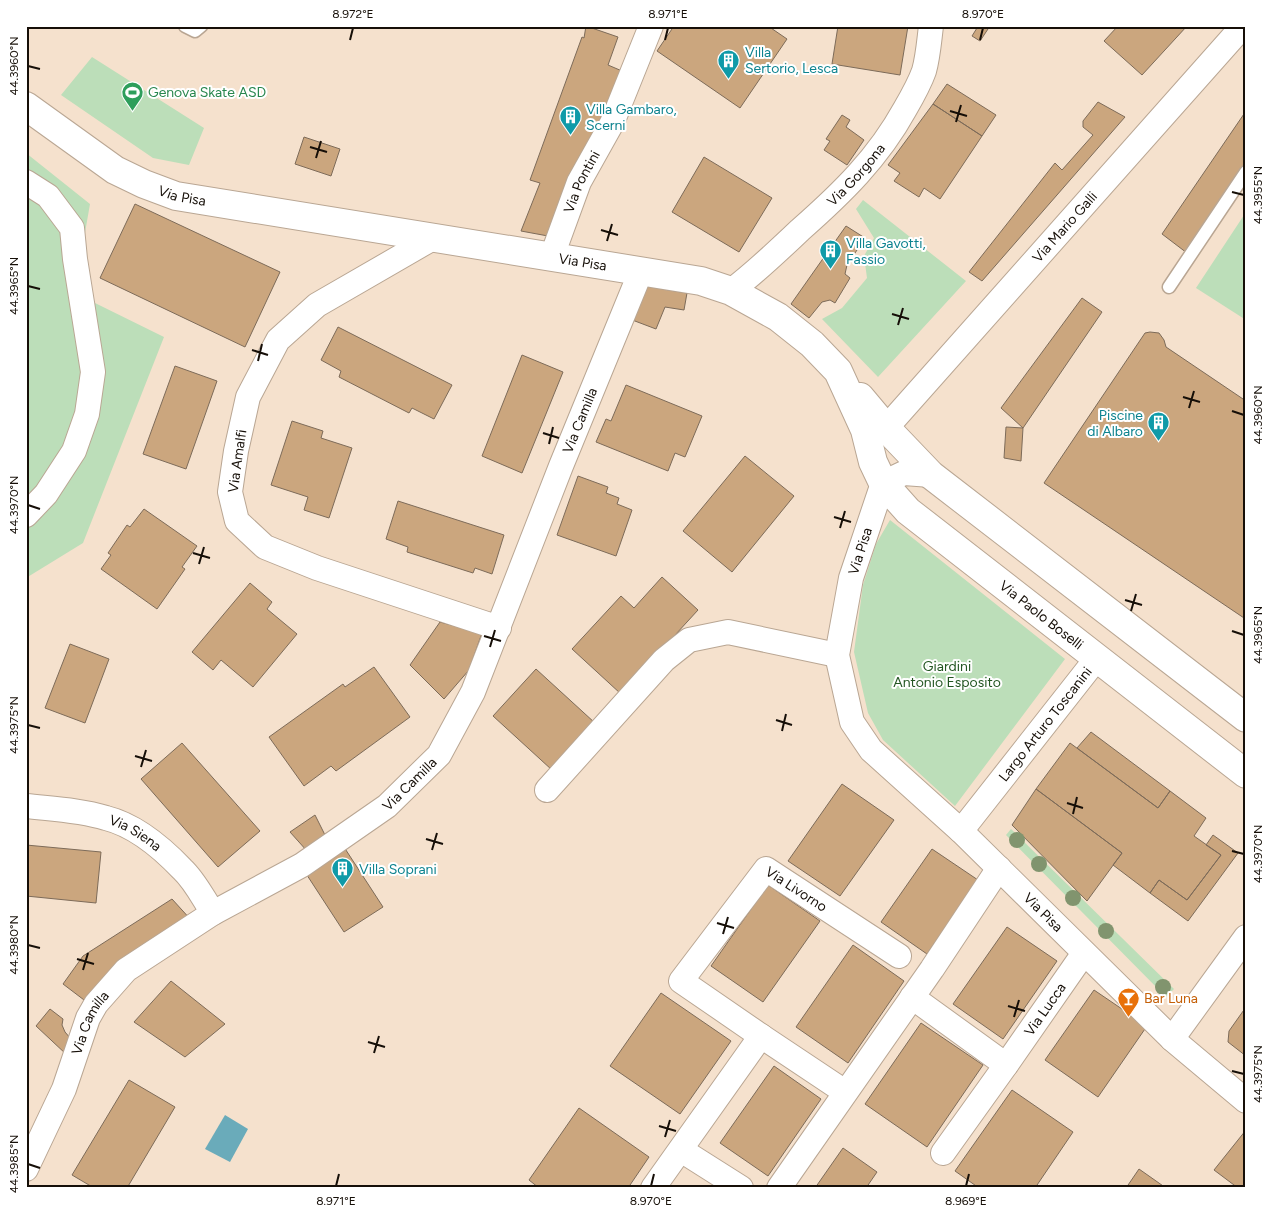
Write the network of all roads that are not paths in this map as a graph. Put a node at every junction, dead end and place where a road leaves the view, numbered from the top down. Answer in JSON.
{"nodes":[{"id":1,"x":185,"y":26,"type":"edge"},
{"id":2,"x":202,"y":26,"type":"edge"},
{"id":3,"x":651,"y":26,"type":"edge"},
{"id":4,"x":931,"y":26,"type":"edge"},
{"id":5,"x":1243,"y":26,"type":"edge"},
{"id":6,"x":26,"y":106,"type":"edge"},
{"id":7,"x":1246,"y":172,"type":"edge"},
{"id":8,"x":26,"y":182,"type":"edge"},
{"id":9,"x":433,"y":238,"type":"junction"},
{"id":10,"x":552,"y":256,"type":"junction"},
{"id":11,"x":642,"y":271,"type":"junction"},
{"id":12,"x":1169,"y":287,"type":"dead end"},
{"id":13,"x":731,"y":291,"type":"junction"},
{"id":14,"x":838,"y":371,"type":"junction"},
{"id":15,"x":886,"y":428,"type":"junction"},
{"id":16,"x":931,"y":475,"type":"junction"},
{"id":17,"x":883,"y":483,"type":"junction"},
{"id":18,"x":26,"y":515,"type":"edge"},
{"id":19,"x":499,"y":628,"type":"junction"},
{"id":20,"x":837,"y":655,"type":"junction"},
{"id":21,"x":1097,"y":658,"type":"junction"},
{"id":22,"x":1246,"y":718,"type":"edge"},
{"id":23,"x":1246,"y":774,"type":"edge"},
{"id":24,"x":547,"y":790,"type":"dead end"},
{"id":25,"x":26,"y":806,"type":"edge"},
{"id":26,"x":961,"y":832,"type":"junction"},
{"id":27,"x":999,"y":868,"type":"junction"},
{"id":28,"x":213,"y":913,"type":"junction"},
{"id":29,"x":1246,"y":937,"type":"edge"},
{"id":30,"x":1084,"y":953,"type":"junction"},
{"id":31,"x":899,"y":956,"type":"dead end"},
{"id":32,"x":912,"y":997,"type":"junction"},
{"id":33,"x":761,"y":1036,"type":"junction"},
{"id":34,"x":1172,"y":1039,"type":"junction"},
{"id":35,"x":1006,"y":1065,"type":"junction"},
{"id":36,"x":845,"y":1092,"type":"junction"},
{"id":37,"x":1246,"y":1101,"type":"edge"},
{"id":38,"x":681,"y":1150,"type":"junction"},
{"id":39,"x":943,"y":1153,"type":"dead end"},
{"id":40,"x":26,"y":1170,"type":"edge"},
{"id":41,"x":652,"y":1188,"type":"edge"},
{"id":42,"x":741,"y":1188,"type":"edge"},
{"id":43,"x":779,"y":1188,"type":"edge"}],
"edges":[{"from":1,"to":2,"type":"lane"},
{"from":3,"to":10,"type":"street","name":"Via Pontini"},
{"from":4,"to":13,"type":"street","name":"Via Gorgona"},
{"from":5,"to":15,"type":"street","name":"Via Mario Galli"},
{"from":6,"to":9,"type":"main road","name":"Via Pisa"},
{"from":7,"to":12,"type":"lane"},
{"from":8,"to":18,"type":"street"},
{"from":9,"to":10,"type":"main road","name":"Via Pisa"},
{"from":9,"to":19,"type":"street","name":"Via Amalfi"},
{"from":10,"to":11,"type":"main road","name":"Via Pisa"},
{"from":11,"to":13,"type":"main road","name":"Via Pisa"},
{"from":11,"to":19,"type":"street","name":"Via Camilla"},
{"from":13,"to":14,"type":"main road","name":"Via Pisa"},
{"from":14,"to":15,"type":"main road"},
{"from":14,"to":17,"type":"main road","name":"Via Pisa"},
{"from":15,"to":16,"type":"main road"},
{"from":16,"to":17,"type":"street"},
{"from":16,"to":22,"type":"main road"},
{"from":17,"to":20,"type":"street","name":"Via Pisa"},
{"from":17,"to":21,"type":"main road","name":"Via Paolo Boselli"},
{"from":19,"to":28,"type":"street","name":"Via Camilla"},
{"from":20,"to":24,"type":"street"},
{"from":20,"to":26,"type":"street","name":"Via Pisa"},
{"from":21,"to":23,"type":"main road","name":"Via Paolo Boselli"},
{"from":21,"to":26,"type":"street","name":"Largo Arturo Toscanini"},
{"from":25,"to":28,"type":"street","name":"Via Siena"},
{"from":26,"to":27,"type":"street","name":"Via Pisa"},
{"from":27,"to":30,"type":"street","name":"Via Pisa"},
{"from":27,"to":32,"type":"street"},
{"from":28,"to":40,"type":"street","name":"Via Camilla"},
{"from":29,"to":34,"type":"street"},
{"from":30,"to":34,"type":"street","name":"Via Pisa"},
{"from":30,"to":35,"type":"street","name":"Via Lucca"},
{"from":31,"to":33,"type":"street","name":"Via Livorno"},
{"from":32,"to":35,"type":"street"},
{"from":32,"to":36,"type":"street"},
{"from":33,"to":36,"type":"street","name":"Via Livorno"},
{"from":33,"to":38,"type":"street"},
{"from":34,"to":37,"type":"street","name":"Via Pisa"},
{"from":35,"to":39,"type":"street","name":"Via Lucca"},
{"from":36,"to":43,"type":"street"},
{"from":38,"to":41,"type":"street"},
{"from":38,"to":42,"type":"street"}]}
